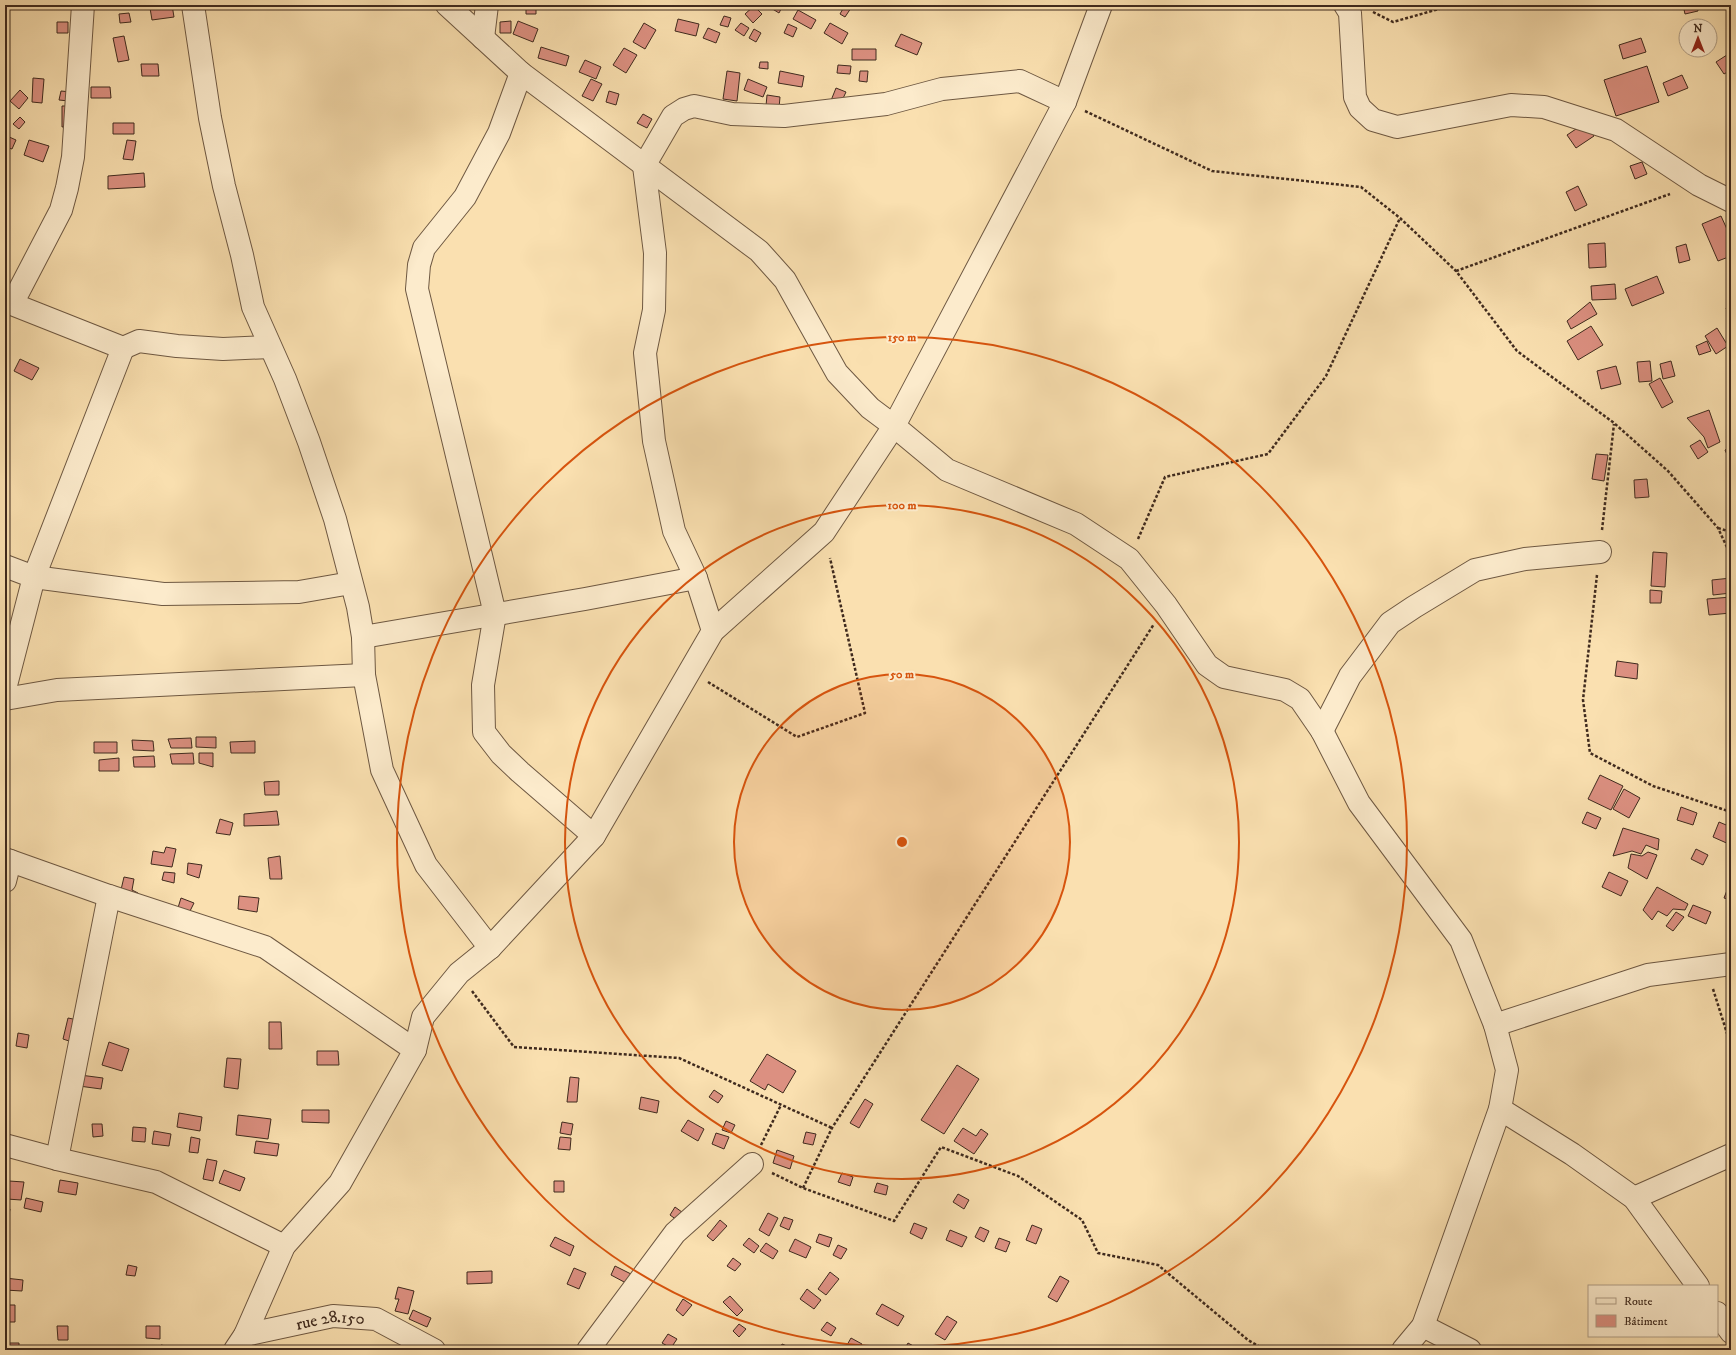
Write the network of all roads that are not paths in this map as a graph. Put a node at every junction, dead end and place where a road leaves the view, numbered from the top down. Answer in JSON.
{"nodes":[{"id":1,"x":83,"y":5,"type":"edge"},
{"id":2,"x":193,"y":5,"type":"edge"},
{"id":3,"x":447,"y":5,"type":"edge"},
{"id":4,"x":487,"y":5,"type":"edge"},
{"id":5,"x":1101,"y":5,"type":"edge"},
{"id":6,"x":1345,"y":5,"type":"edge"},
{"id":7,"x":483,"y":38,"type":"junction"},
{"id":8,"x":521,"y":72,"type":"junction"},
{"id":9,"x":1065,"y":102,"type":"junction"},
{"id":10,"x":644,"y":166,"type":"junction"},
{"id":11,"x":1731,"y":201,"type":"edge"},
{"id":12,"x":9,"y":302,"type":"edge"},
{"id":13,"x":270,"y":347,"type":"junction"},
{"id":14,"x":123,"y":348,"type":"junction"},
{"id":15,"x":894,"y":426,"type":"junction"},
{"id":16,"x":1600,"y":552,"type":"road end"},
{"id":17,"x":5,"y":566,"type":"edge"},
{"id":18,"x":34,"y":577,"type":"junction"},
{"id":19,"x":696,"y":578,"type":"junction"},
{"id":20,"x":351,"y":583,"type":"junction"},
{"id":21,"x":495,"y":614,"type":"junction"},
{"id":22,"x":713,"y":631,"type":"junction"},
{"id":23,"x":364,"y":637,"type":"junction"},
{"id":24,"x":364,"y":676,"type":"junction"},
{"id":25,"x":5,"y":689,"type":"edge"},
{"id":26,"x":5,"y":699,"type":"edge"},
{"id":27,"x":1322,"y":731,"type":"junction"},
{"id":28,"x":594,"y":836,"type":"junction"},
{"id":29,"x":7,"y":867,"type":"edge"},
{"id":30,"x":109,"y":896,"type":"junction"},
{"id":31,"x":490,"y":948,"type":"junction"},
{"id":32,"x":1731,"y":964,"type":"edge"},
{"id":33,"x":1495,"y":1025,"type":"junction"},
{"id":34,"x":415,"y":1050,"type":"junction"},
{"id":35,"x":1500,"y":1109,"type":"junction"},
{"id":36,"x":5,"y":1145,"type":"edge"},
{"id":37,"x":1731,"y":1155,"type":"edge"},
{"id":38,"x":57,"y":1159,"type":"junction"},
{"id":39,"x":752,"y":1164,"type":"road end"},
{"id":40,"x":1634,"y":1198,"type":"junction"},
{"id":41,"x":284,"y":1246,"type":"junction"},
{"id":42,"x":1697,"y":1285,"type":"edge"},
{"id":43,"x":1718,"y":1314,"type":"edge"},
{"id":44,"x":1423,"y":1326,"type":"junction"},
{"id":45,"x":1731,"y":1332,"type":"edge"},
{"id":46,"x":240,"y":1342,"type":"edge"},
{"id":47,"x":434,"y":1350,"type":"edge"},
{"id":48,"x":588,"y":1350,"type":"edge"},
{"id":49,"x":1403,"y":1350,"type":"edge"},
{"id":50,"x":1470,"y":1350,"type":"edge"}],
"edges":[{"from":1,"to":12,"type":"street"},
{"from":2,"to":13,"type":"street"},
{"from":3,"to":7,"type":"street"},
{"from":4,"to":7,"type":"street"},
{"from":5,"to":9,"type":"street","name":"rue 28.150"},
{"from":6,"to":11,"type":"street"},
{"from":7,"to":8,"type":"street"},
{"from":8,"to":10,"type":"street"},
{"from":8,"to":21,"type":"street"},
{"from":9,"to":10,"type":"street"},
{"from":9,"to":15,"type":"street","name":"rue 28.150"},
{"from":10,"to":15,"type":"street"},
{"from":10,"to":19,"type":"street"},
{"from":12,"to":14,"type":"street"},
{"from":13,"to":14,"type":"street"},
{"from":13,"to":20,"type":"street"},
{"from":14,"to":18,"type":"street"},
{"from":15,"to":22,"type":"street","name":"rue 28.150"},
{"from":15,"to":27,"type":"street"},
{"from":16,"to":27,"type":"street"},
{"from":17,"to":18,"type":"street"},
{"from":18,"to":20,"type":"street"},
{"from":18,"to":25,"type":"street"},
{"from":19,"to":21,"type":"street"},
{"from":19,"to":22,"type":"street"},
{"from":20,"to":23,"type":"street"},
{"from":21,"to":23,"type":"street"},
{"from":21,"to":28,"type":"street"},
{"from":22,"to":28,"type":"street","name":"rue 28.150"},
{"from":23,"to":24,"type":"street"},
{"from":24,"to":26,"type":"street"},
{"from":24,"to":31,"type":"street"},
{"from":27,"to":33,"type":"street"},
{"from":28,"to":31,"type":"street","name":"rue 28.150"},
{"from":29,"to":30,"type":"street"},
{"from":30,"to":34,"type":"street"},
{"from":30,"to":38,"type":"street"},
{"from":31,"to":34,"type":"street","name":"rue 28.150"},
{"from":32,"to":33,"type":"street"},
{"from":33,"to":35,"type":"street"},
{"from":34,"to":41,"type":"street","name":"rue 28.150"},
{"from":35,"to":40,"type":"street"},
{"from":35,"to":44,"type":"street"},
{"from":36,"to":38,"type":"street"},
{"from":37,"to":40,"type":"street"},
{"from":38,"to":41,"type":"street"},
{"from":39,"to":48,"type":"street"},
{"from":40,"to":42,"type":"street"},
{"from":41,"to":46,"type":"street","name":"rue 28.150"},
{"from":43,"to":45,"type":"street"},
{"from":44,"to":49,"type":"street"},
{"from":44,"to":50,"type":"street"},
{"from":46,"to":47,"type":"street","name":"rue 28.150"}]}
